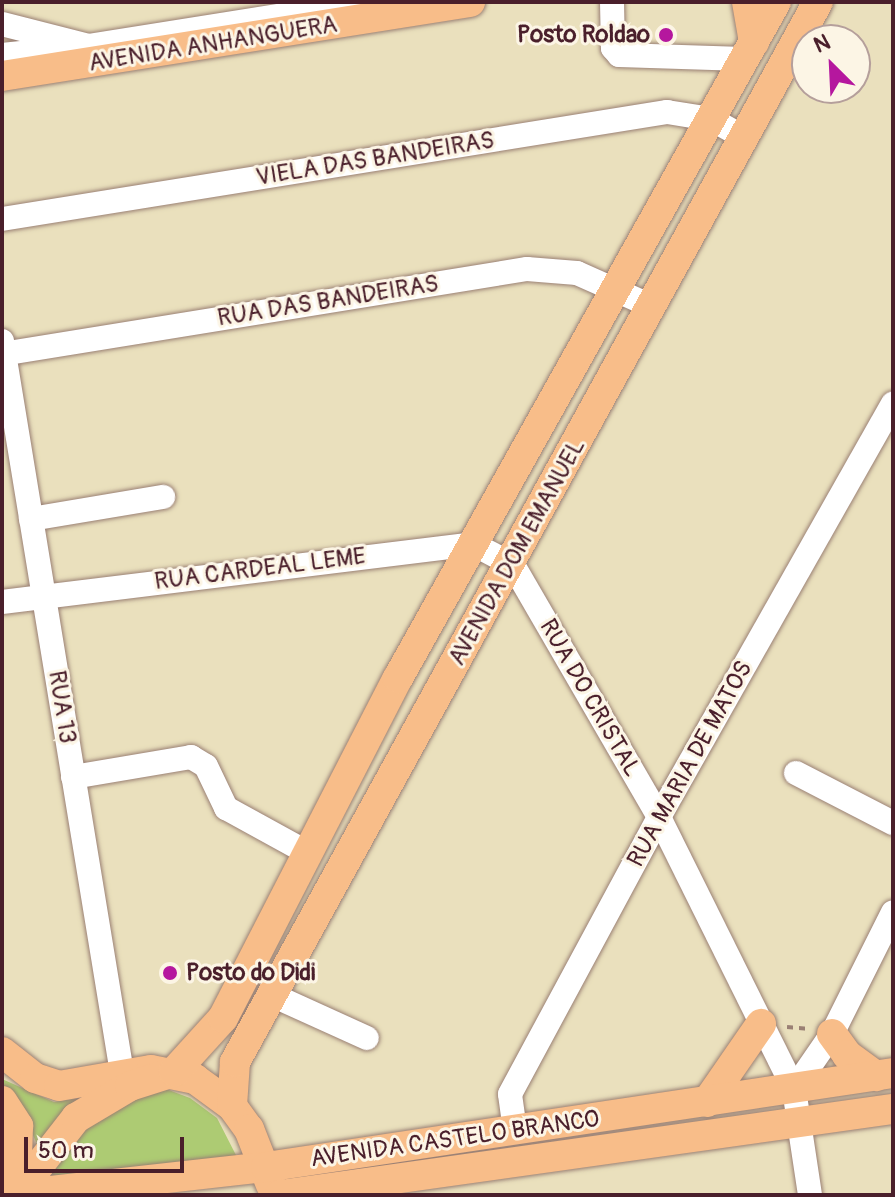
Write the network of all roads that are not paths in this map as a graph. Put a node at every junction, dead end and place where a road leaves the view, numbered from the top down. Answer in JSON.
{"nodes":[{"id":1,"x":367,"y":2,"type":"edge"},
{"id":2,"x":470,"y":2,"type":"edge"},
{"id":3,"x":612,"y":2,"type":"edge"},
{"id":4,"x":747,"y":2,"type":"edge"},
{"id":5,"x":776,"y":2,"type":"edge"},
{"id":6,"x":818,"y":2,"type":"edge"},
{"id":7,"x":2,"y":24,"type":"edge"},
{"id":8,"x":88,"y":46,"type":"junction"},
{"id":9,"x":749,"y":50,"type":"junction"},
{"id":10,"x":2,"y":55,"type":"edge"},
{"id":11,"x":2,"y":76,"type":"edge"},
{"id":12,"x":711,"y":119,"type":"junction"},
{"id":13,"x":743,"y":137,"type":"junction"},
{"id":14,"x":2,"y":219,"type":"edge"},
{"id":15,"x":618,"y":289,"type":"junction"},
{"id":16,"x":649,"y":305,"type":"junction"},
{"id":17,"x":3,"y":350,"type":"edge"},
{"id":18,"x":893,"y":404,"type":"edge"},
{"id":19,"x":163,"y":497,"type":"dead end"},
{"id":20,"x":31,"y":519,"type":"junction"},
{"id":21,"x":473,"y":544,"type":"junction"},
{"id":22,"x":513,"y":565,"type":"junction"},
{"id":23,"x":44,"y":595,"type":"junction"},
{"id":24,"x":2,"y":602,"type":"edge"},
{"id":25,"x":796,"y":773,"type":"dead end"},
{"id":26,"x":73,"y":777,"type":"junction"},
{"id":27,"x":659,"y":817,"type":"junction"},
{"id":28,"x":893,"y":823,"type":"edge"},
{"id":29,"x":308,"y":853,"type":"junction"},
{"id":30,"x":893,"y":912,"type":"edge"},
{"id":31,"x":272,"y":995,"type":"junction"},
{"id":32,"x":761,"y":1024,"type":"junction"},
{"id":33,"x":832,"y":1034,"type":"junction"},
{"id":34,"x":367,"y":1038,"type":"dead end"},
{"id":35,"x":2,"y":1052,"type":"edge"},
{"id":36,"x":174,"y":1072,"type":"junction"},
{"id":37,"x":122,"y":1073,"type":"junction"},
{"id":38,"x":884,"y":1075,"type":"edge"},
{"id":39,"x":794,"y":1089,"type":"junction"},
{"id":40,"x":2,"y":1101,"type":"edge"},
{"id":41,"x":707,"y":1102,"type":"junction"},
{"id":42,"x":232,"y":1106,"type":"junction"},
{"id":43,"x":893,"y":1109,"type":"edge"},
{"id":44,"x":798,"y":1125,"type":"junction"},
{"id":45,"x":515,"y":1130,"type":"junction"},
{"id":46,"x":270,"y":1181,"type":"edge"},
{"id":47,"x":15,"y":1195,"type":"edge"},
{"id":48,"x":280,"y":1195,"type":"edge"},
{"id":49,"x":810,"y":1195,"type":"edge"}],
"edges":[{"from":1,"to":8,"type":"street"},
{"from":2,"to":11,"type":"main road","name":"AVENIDA ANHANGUERA"},
{"from":3,"to":9,"type":"street"},
{"from":4,"to":9,"type":"main road"},
{"from":5,"to":9,"type":"main road","name":"AVENIDA DOM EMANUEL"},
{"from":6,"to":13,"type":"main road","name":"AVENIDA DOM EMANUEL"},
{"from":7,"to":8,"type":"street"},
{"from":8,"to":10,"type":"street"},
{"from":9,"to":12,"type":"main road","name":"AVENIDA DOM EMANUEL"},
{"from":12,"to":13,"type":"street","name":"VIELA DAS BANDEIRAS"},
{"from":12,"to":14,"type":"street","name":"VIELA DAS BANDEIRAS"},
{"from":12,"to":15,"type":"main road","name":"AVENIDA DOM EMANUEL"},
{"from":13,"to":16,"type":"main road","name":"AVENIDA DOM EMANUEL"},
{"from":15,"to":16,"type":"street","name":"RUA DAS BANDEIRAS"},
{"from":15,"to":17,"type":"street","name":"RUA DAS BANDEIRAS"},
{"from":15,"to":21,"type":"main road","name":"AVENIDA DOM EMANUEL"},
{"from":16,"to":22,"type":"main road","name":"AVENIDA DOM EMANUEL"},
{"from":17,"to":20,"type":"street","name":"RUA 13"},
{"from":18,"to":27,"type":"street","name":"RUA MARIA DE MATOS"},
{"from":19,"to":20,"type":"street"},
{"from":20,"to":23,"type":"street","name":"RUA 13"},
{"from":21,"to":22,"type":"street"},
{"from":21,"to":23,"type":"street","name":"RUA CARDEAL LEME"},
{"from":21,"to":29,"type":"main road","name":"AVENIDA DOM EMANUEL"},
{"from":22,"to":27,"type":"street","name":"RUA DO CRISTAL"},
{"from":22,"to":31,"type":"main road","name":"AVENIDA DOM EMANUEL"},
{"from":23,"to":24,"type":"street","name":"RUA CARDEAL LEME"},
{"from":23,"to":26,"type":"street","name":"RUA 13"},
{"from":25,"to":28,"type":"street"},
{"from":26,"to":29,"type":"street"},
{"from":26,"to":37,"type":"street","name":"RUA 13"},
{"from":27,"to":32,"type":"street","name":"RUA DO CRISTAL"},
{"from":27,"to":45,"type":"street","name":"RUA MARIA DE MATOS"},
{"from":29,"to":36,"type":"main road","name":"AVENIDA DOM EMANUEL"},
{"from":30,"to":33,"type":"street"},
{"from":31,"to":34,"type":"street"},
{"from":31,"to":42,"type":"main road","name":"AVENIDA DOM EMANUEL"},
{"from":32,"to":39,"type":"street","name":"RUA DO CRISTAL"},
{"from":32,"to":41,"type":"main road"},
{"from":33,"to":38,"type":"main road"},
{"from":33,"to":39,"type":"street"},
{"from":35,"to":37,"type":"main road"},
{"from":36,"to":37,"type":"main road"},
{"from":36,"to":42,"type":"main road"},
{"from":36,"to":47,"type":"main road"},
{"from":38,"to":39,"type":"main road","name":"AVENIDA CASTELO BRANCO"},
{"from":39,"to":41,"type":"main road","name":"AVENIDA CASTELO BRANCO"},
{"from":39,"to":44,"type":"street"},
{"from":40,"to":47,"type":"main road"},
{"from":41,"to":45,"type":"main road","name":"AVENIDA CASTELO BRANCO"},
{"from":42,"to":46,"type":"main road"},
{"from":43,"to":44,"type":"main road","name":"AVENIDA CASTELO BRANCO"},
{"from":44,"to":48,"type":"main road","name":"AVENIDA CASTELO BRANCO"},
{"from":44,"to":49,"type":"street"},
{"from":45,"to":46,"type":"main road","name":"AVENIDA CASTELO BRANCO"},
{"from":46,"to":47,"type":"main road","name":"AVENIDA CASTELO BRANCO"}]}
